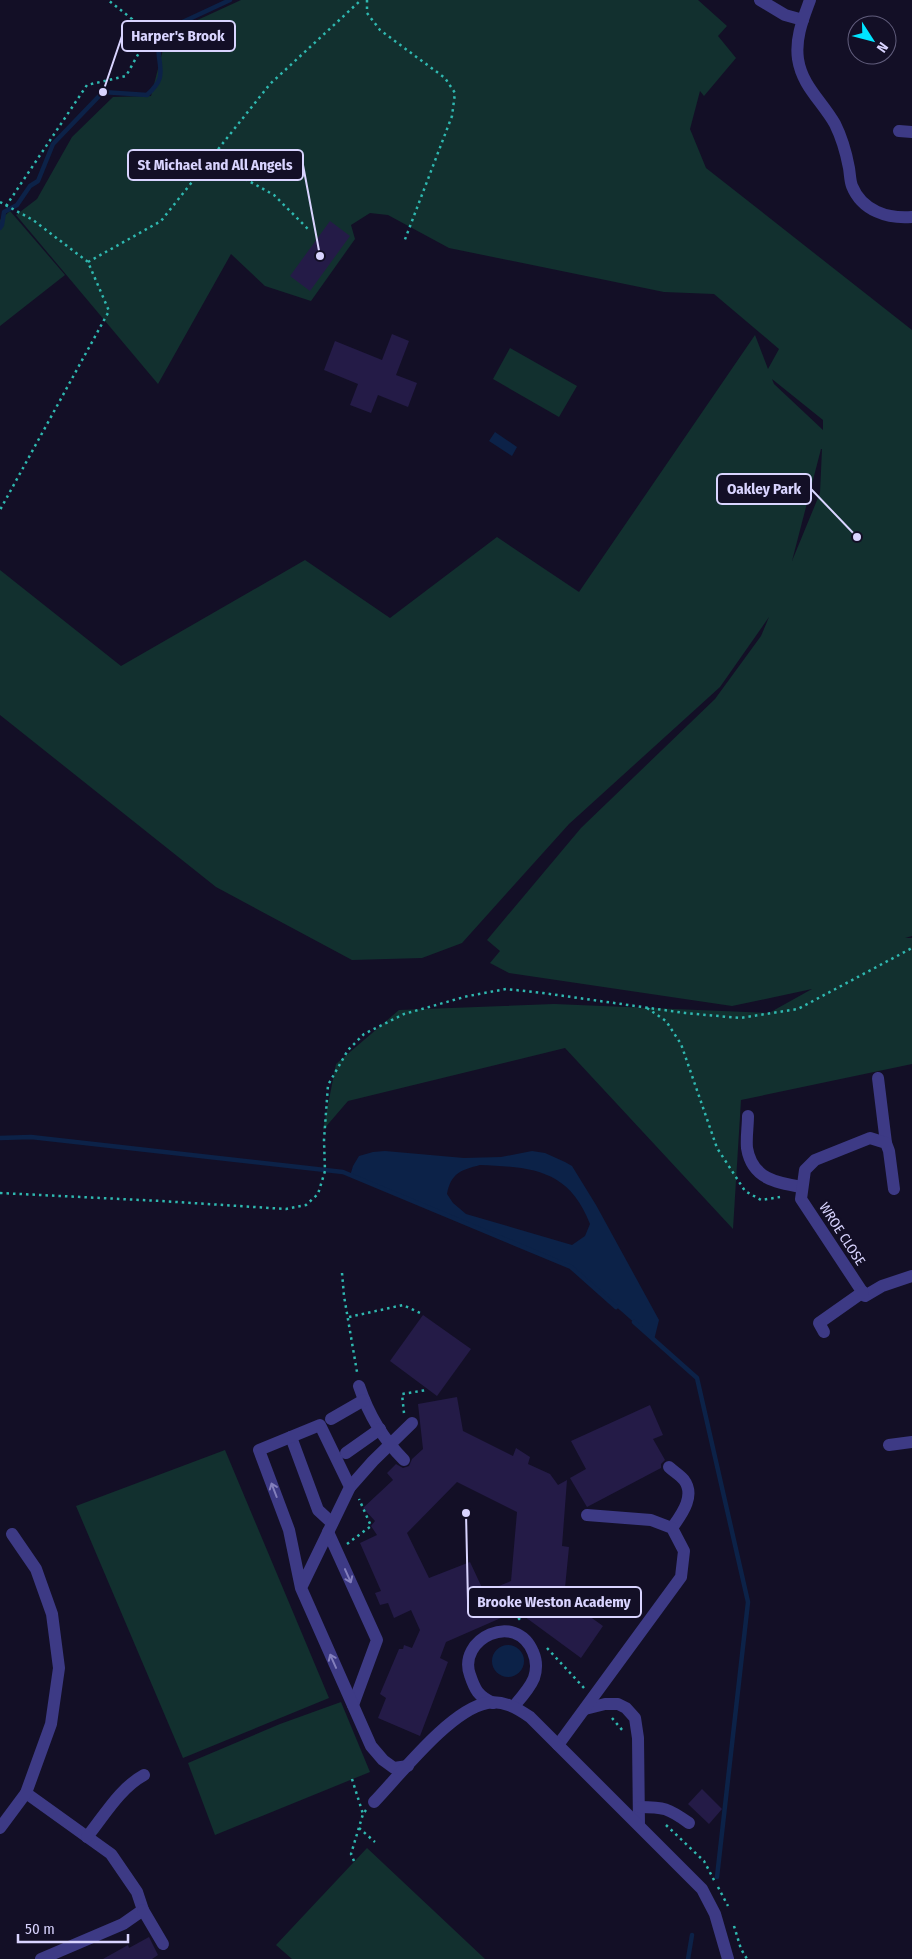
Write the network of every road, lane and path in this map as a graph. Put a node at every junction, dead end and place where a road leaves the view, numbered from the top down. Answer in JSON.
{"nodes":[{"id":1,"x":108,"y":0,"type":"edge"},
{"id":2,"x":361,"y":0,"type":"edge"},
{"id":3,"x":366,"y":0,"type":"edge"},
{"id":4,"x":760,"y":0,"type":"edge"},
{"id":5,"x":810,"y":0,"type":"edge"},
{"id":6,"x":803,"y":20,"type":"junction"},
{"id":7,"x":899,"y":131,"type":"dead end"},
{"id":8,"x":912,"y":132,"type":"edge"},
{"id":9,"x":210,"y":160,"type":"junction"},
{"id":10,"x":0,"y":202,"type":"edge"},
{"id":11,"x":6,"y":206,"type":"junction"},
{"id":12,"x":912,"y":217,"type":"edge"},
{"id":13,"x":310,"y":231,"type":"dead end"},
{"id":14,"x":404,"y":242,"type":"dead end"},
{"id":15,"x":88,"y":262,"type":"junction"},
{"id":16,"x":0,"y":510,"type":"edge"},
{"id":17,"x":912,"y":948,"type":"edge"},
{"id":18,"x":646,"y":1008,"type":"junction"},
{"id":19,"x":878,"y":1078,"type":"dead end"},
{"id":20,"x":748,"y":1116,"type":"dead end"},
{"id":21,"x":886,"y":1143,"type":"junction"},
{"id":22,"x":894,"y":1189,"type":"dead end"},
{"id":23,"x":0,"y":1193,"type":"edge"},
{"id":24,"x":802,"y":1193,"type":"junction"},
{"id":25,"x":342,"y":1272,"type":"dead end"},
{"id":26,"x":912,"y":1276,"type":"edge"},
{"id":27,"x":864,"y":1294,"type":"junction"},
{"id":28,"x":420,"y":1313,"type":"dead end"},
{"id":29,"x":349,"y":1318,"type":"junction"},
{"id":30,"x":824,"y":1332,"type":"dead end"},
{"id":31,"x":359,"y":1386,"type":"joint"},
{"id":32,"x":427,"y":1390,"type":"dead end"},
{"id":33,"x":364,"y":1400,"type":"junction"},
{"id":34,"x":331,"y":1419,"type":"dead end"},
{"id":35,"x":409,"y":1426,"type":"joint"},
{"id":36,"x":380,"y":1429,"type":"junction"},
{"id":37,"x":291,"y":1437,"type":"junction"},
{"id":38,"x":912,"y":1442,"type":"edge"},
{"id":39,"x":389,"y":1445,"type":"junction"},
{"id":40,"x":889,"y":1445,"type":"dead end"},
{"id":41,"x":346,"y":1453,"type":"dead end"},
{"id":42,"x":404,"y":1460,"type":"dead end"},
{"id":43,"x":668,"y":1467,"type":"dead end"},
{"id":44,"x":351,"y":1485,"type":"junction"},
{"id":45,"x":587,"y":1515,"type":"dead end"},
{"id":46,"x":330,"y":1528,"type":"junction"},
{"id":47,"x":672,"y":1528,"type":"junction"},
{"id":48,"x":12,"y":1534,"type":"dead end"},
{"id":49,"x":337,"y":1552,"type":"junction"},
{"id":50,"x":301,"y":1588,"type":"junction"},
{"id":51,"x":514,"y":1613,"type":"dead end"},
{"id":52,"x":527,"y":1627,"type":"dead end"},
{"id":53,"x":547,"y":1648,"type":"dead end"},
{"id":54,"x":593,"y":1698,"type":"junction"},
{"id":55,"x":493,"y":1703,"type":"junction"},
{"id":56,"x":353,"y":1705,"type":"junction"},
{"id":57,"x":514,"y":1706,"type":"junction"},
{"id":58,"x":585,"y":1709,"type":"junction"},
{"id":59,"x":558,"y":1745,"type":"junction"},
{"id":60,"x":638,"y":1747,"type":"junction"},
{"id":61,"x":408,"y":1766,"type":"junction"},
{"id":62,"x":144,"y":1775,"type":"dead end"},
{"id":63,"x":352,"y":1779,"type":"dead end"},
{"id":64,"x":26,"y":1793,"type":"junction"},
{"id":65,"x":374,"y":1802,"type":"joint"},
{"id":66,"x":639,"y":1807,"type":"junction"},
{"id":67,"x":653,"y":1807,"type":"junction"},
{"id":68,"x":362,"y":1814,"type":"junction"},
{"id":69,"x":689,"y":1822,"type":"dead end"},
{"id":70,"x":639,"y":1825,"type":"junction"},
{"id":71,"x":0,"y":1828,"type":"edge"},
{"id":72,"x":358,"y":1828,"type":"junction"},
{"id":73,"x":87,"y":1837,"type":"junction"},
{"id":74,"x":375,"y":1842,"type":"dead end"},
{"id":75,"x":354,"y":1861,"type":"dead end"},
{"id":76,"x":717,"y":1886,"type":"dead end"},
{"id":77,"x":143,"y":1910,"type":"junction"},
{"id":78,"x":163,"y":1944,"type":"dead end"},
{"id":79,"x":41,"y":1959,"type":"edge"},
{"id":80,"x":728,"y":1959,"type":"edge"}],
"edges":[{"from":1,"to":11,"type":"path"},
{"from":2,"to":9,"type":"path"},
{"from":3,"to":14,"type":"path"},
{"from":4,"to":6,"type":"street"},
{"from":5,"to":6,"type":"street"},
{"from":6,"to":12,"type":"street"},
{"from":7,"to":8,"type":"street"},
{"from":9,"to":13,"type":"path"},
{"from":9,"to":15,"type":"path"},
{"from":10,"to":11,"type":"path"},
{"from":11,"to":15,"type":"path"},
{"from":15,"to":16,"type":"path"},
{"from":17,"to":18,"type":"path"},
{"from":18,"to":23,"type":"path"},
{"from":18,"to":24,"type":"path"},
{"from":19,"to":21,"type":"street"},
{"from":20,"to":24,"type":"street"},
{"from":21,"to":22,"type":"street"},
{"from":21,"to":24,"type":"street"},
{"from":24,"to":27,"type":"street","name":"WROE CLOSE"},
{"from":25,"to":29,"type":"path"},
{"from":26,"to":27,"type":"street"},
{"from":27,"to":30,"type":"street"},
{"from":28,"to":29,"type":"path"},
{"from":29,"to":31,"type":"path"},
{"from":31,"to":33,"type":"street"},
{"from":32,"to":35,"type":"path"},
{"from":33,"to":34,"type":"street"},
{"from":33,"to":36,"type":"street"},
{"from":35,"to":39,"type":"street"},
{"from":36,"to":39,"type":"street"},
{"from":36,"to":41,"type":"street"},
{"from":37,"to":44,"type":"street"},
{"from":37,"to":46,"type":"street"},
{"from":50,"to":37,"type":"street","one_way":true},
{"from":38,"to":40,"type":"street"},
{"from":39,"to":42,"type":"street"},
{"from":39,"to":44,"type":"street"},
{"from":43,"to":47,"type":"street"},
{"from":44,"to":46,"type":"street"},
{"from":44,"to":49,"type":"path"},
{"from":45,"to":47,"type":"street"},
{"from":46,"to":49,"type":"street"},
{"from":46,"to":50,"type":"street"},
{"from":47,"to":54,"type":"street"},
{"from":48,"to":64,"type":"street"},
{"from":49,"to":56,"type":"street","one_way":true},
{"from":56,"to":50,"type":"street","one_way":true},
{"from":51,"to":52,"type":"path"},
{"from":53,"to":54,"type":"path"},
{"from":54,"to":58,"type":"street"},
{"from":54,"to":60,"type":"path"},
{"from":55,"to":57,"type":"street"},
{"from":55,"to":57,"type":"street"},
{"from":55,"to":61,"type":"street"},
{"from":56,"to":61,"type":"street"},
{"from":57,"to":59,"type":"street"},
{"from":58,"to":59,"type":"street"},
{"from":58,"to":60,"type":"street"},
{"from":59,"to":70,"type":"street"},
{"from":60,"to":66,"type":"street"},
{"from":61,"to":65,"type":"street"},
{"from":62,"to":73,"type":"street"},
{"from":63,"to":68,"type":"path"},
{"from":64,"to":71,"type":"street"},
{"from":64,"to":73,"type":"street"},
{"from":65,"to":68,"type":"path"},
{"from":66,"to":67,"type":"street"},
{"from":66,"to":70,"type":"street"},
{"from":67,"to":69,"type":"street"},
{"from":67,"to":76,"type":"path"},
{"from":68,"to":72,"type":"path"},
{"from":70,"to":80,"type":"street"},
{"from":72,"to":74,"type":"path"},
{"from":72,"to":75,"type":"path"},
{"from":73,"to":77,"type":"street"},
{"from":77,"to":78,"type":"street"},
{"from":77,"to":79,"type":"street"}]}
